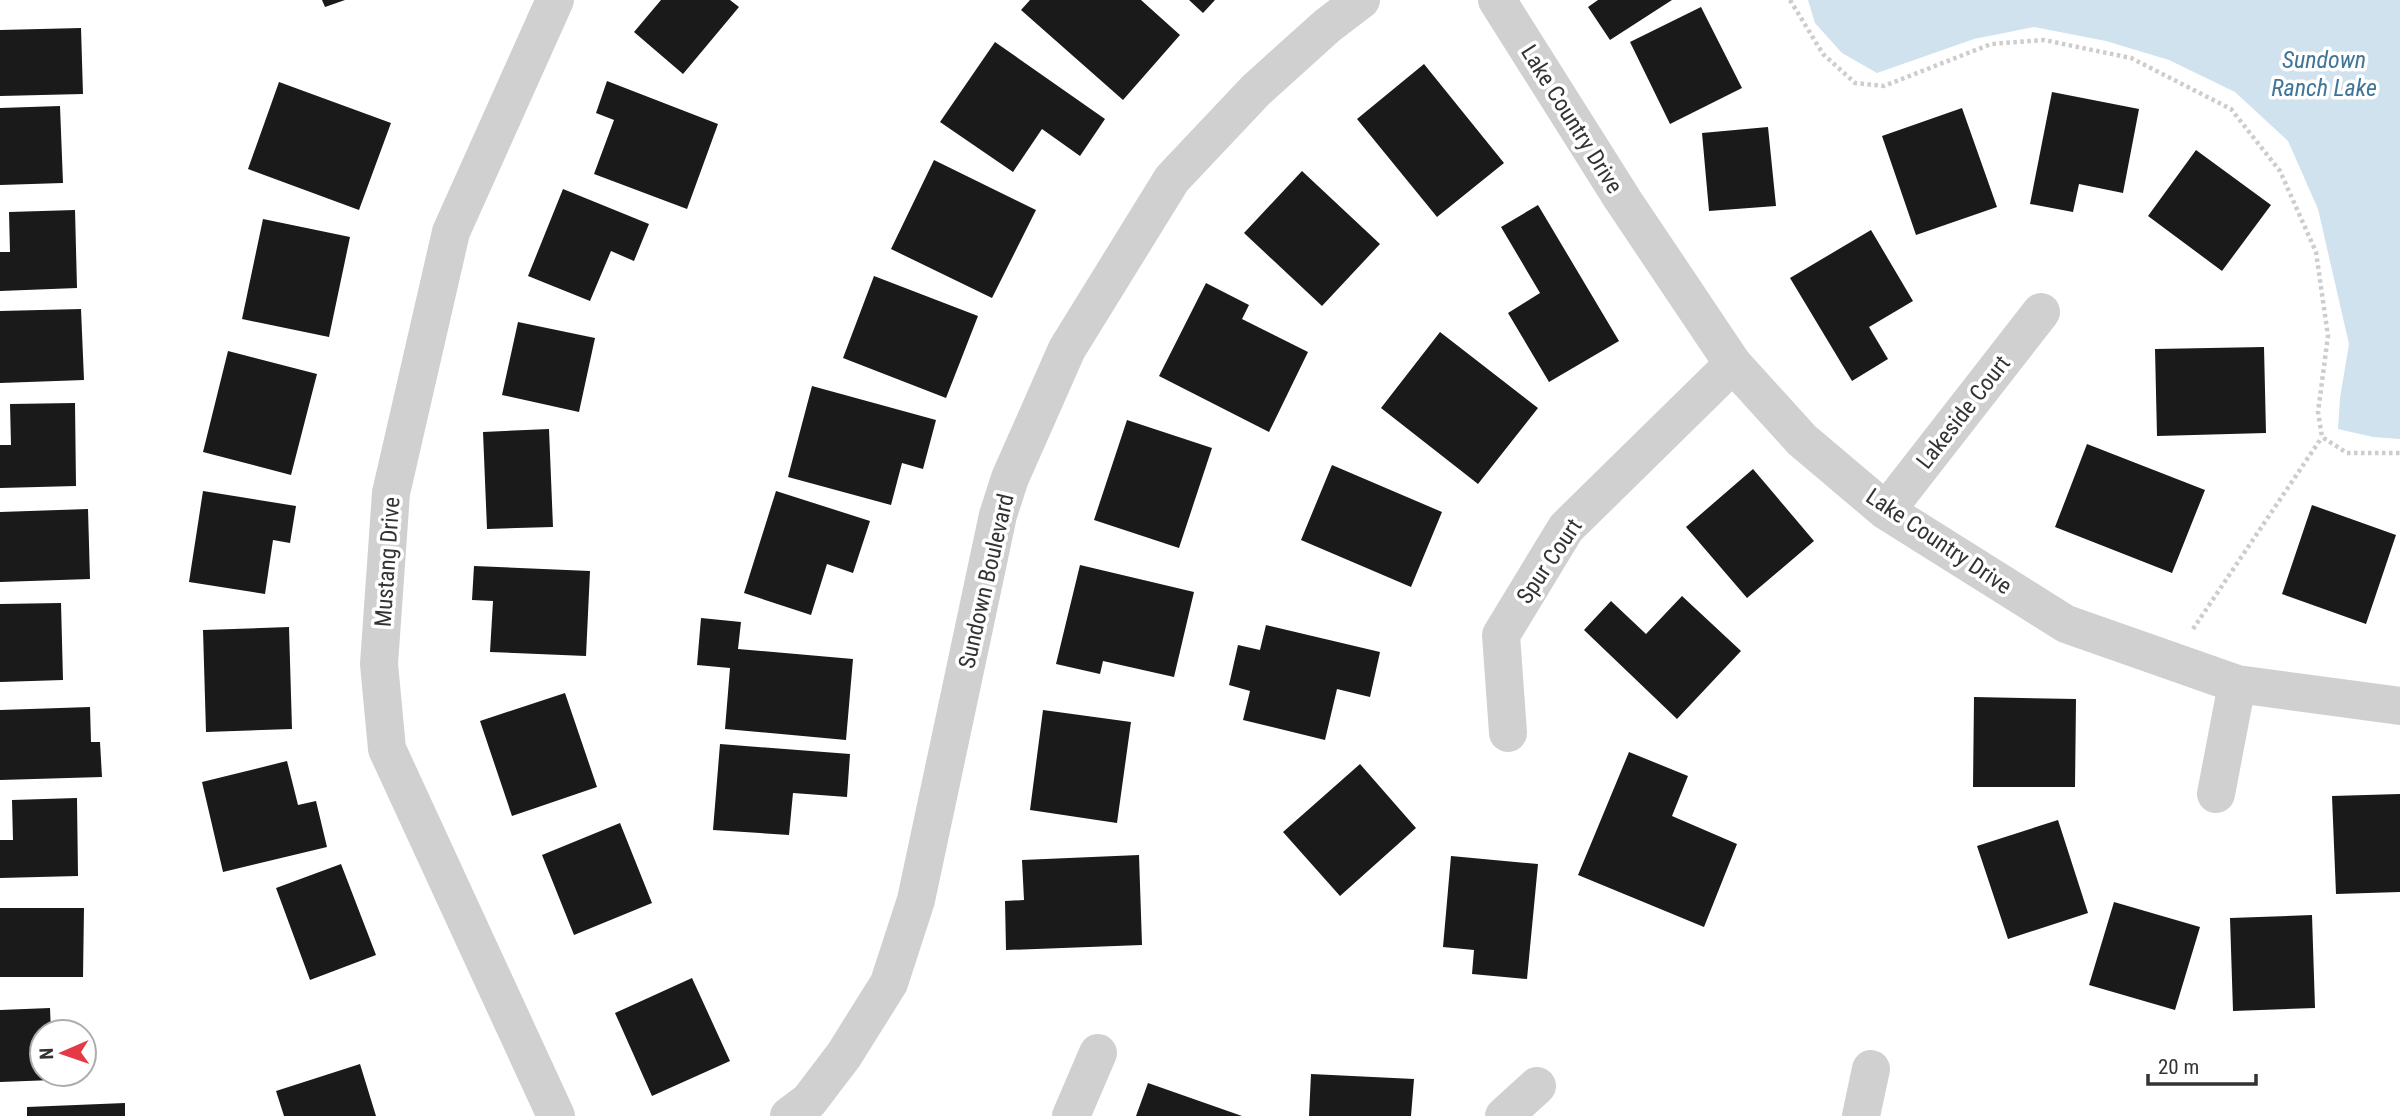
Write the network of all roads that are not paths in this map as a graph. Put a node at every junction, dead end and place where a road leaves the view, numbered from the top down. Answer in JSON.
{"nodes":[{"id":1,"x":555,"y":0,"type":"edge"},
{"id":2,"x":1362,"y":0,"type":"edge"},
{"id":3,"x":1497,"y":0,"type":"edge"},
{"id":4,"x":2041,"y":312,"type":"dead end"},
{"id":5,"x":1733,"y":364,"type":"junction"},
{"id":6,"x":1886,"y":511,"type":"junction"},
{"id":7,"x":2237,"y":684,"type":"junction"},
{"id":8,"x":2400,"y":706,"type":"edge"},
{"id":9,"x":1508,"y":733,"type":"dead end"},
{"id":10,"x":2216,"y":794,"type":"dead end"},
{"id":11,"x":1098,"y":1053,"type":"dead end"},
{"id":12,"x":1871,"y":1069,"type":"dead end"},
{"id":13,"x":1537,"y":1086,"type":"dead end"},
{"id":14,"x":556,"y":1116,"type":"edge"},
{"id":15,"x":789,"y":1116,"type":"edge"},
{"id":16,"x":1071,"y":1116,"type":"edge"},
{"id":17,"x":1504,"y":1116,"type":"edge"},
{"id":18,"x":1861,"y":1116,"type":"edge"}],
"edges":[{"from":1,"to":14,"type":"street","name":"Mustang Drive"},
{"from":2,"to":15,"type":"street","name":"Sundown Boulevard"},
{"from":3,"to":5,"type":"street","name":"Lake Country Drive"},
{"from":4,"to":6,"type":"street","name":"Lakeside Court"},
{"from":5,"to":6,"type":"street","name":"Lake Country Drive"},
{"from":5,"to":9,"type":"street","name":"Spur Court"},
{"from":6,"to":7,"type":"street","name":"Lake Country Drive"},
{"from":7,"to":8,"type":"street","name":"Lake Country Drive"},
{"from":7,"to":10,"type":"street"},
{"from":11,"to":16,"type":"street"},
{"from":12,"to":18,"type":"street"},
{"from":13,"to":17,"type":"street"}]}
